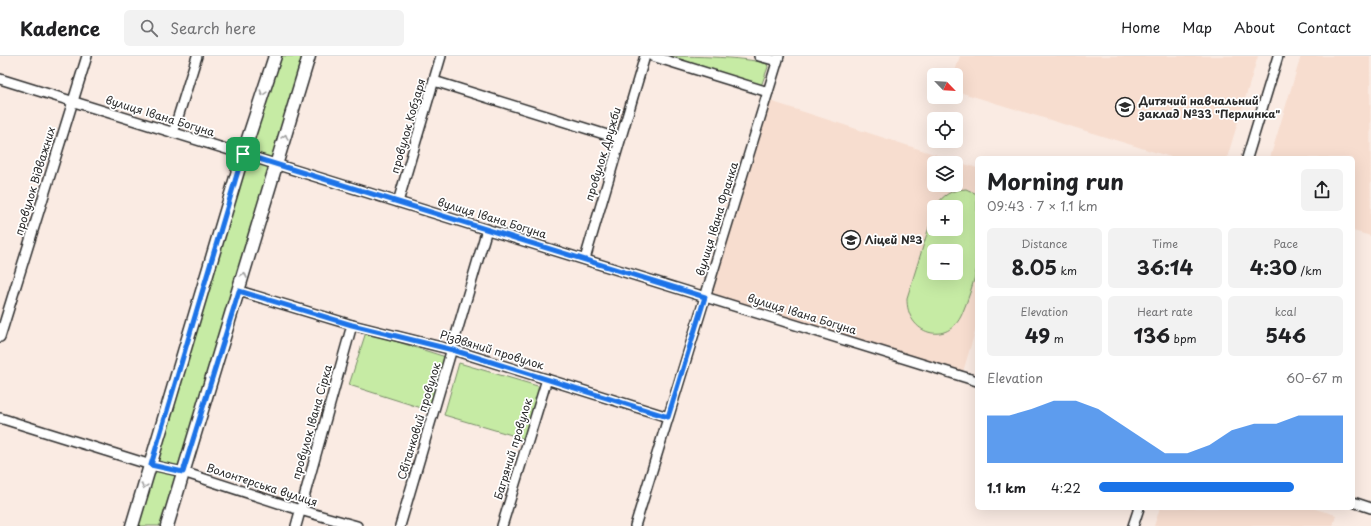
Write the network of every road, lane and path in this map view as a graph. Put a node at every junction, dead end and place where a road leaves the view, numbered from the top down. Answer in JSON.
{"nodes":[{"id":1,"x":87,"y":56,"type":"edge"},
{"id":2,"x":198,"y":56,"type":"edge"},
{"id":3,"x":275,"y":56,"type":"edge"},
{"id":4,"x":309,"y":56,"type":"edge"},
{"id":5,"x":441,"y":56,"type":"edge"},
{"id":6,"x":645,"y":56,"type":"edge"},
{"id":7,"x":652,"y":56,"type":"edge"},
{"id":8,"x":760,"y":56,"type":"edge"},
{"id":9,"x":1278,"y":56,"type":"edge"},
{"id":10,"x":778,"y":59,"type":"edge"},
{"id":11,"x":0,"y":79,"type":"edge"},
{"id":12,"x":434,"y":81,"type":"junction"},
{"id":13,"x":768,"y":92,"type":"junction"},
{"id":14,"x":73,"y":102,"type":"junction"},
{"id":15,"x":173,"y":133,"type":"junction"},
{"id":16,"x":620,"y":138,"type":"junction"},
{"id":17,"x":243,"y":154,"type":"junction"},
{"id":18,"x":1248,"y":156,"type":"edge"},
{"id":19,"x":277,"y":164,"type":"junction"},
{"id":20,"x":398,"y":202,"type":"junction"},
{"id":21,"x":487,"y":230,"type":"junction"},
{"id":22,"x":585,"y":259,"type":"junction"},
{"id":23,"x":239,"y":291,"type":"junction"},
{"id":24,"x":705,"y":297,"type":"junction"},
{"id":25,"x":352,"y":325,"type":"junction"},
{"id":26,"x":0,"y":337,"type":"edge"},
{"id":27,"x":453,"y":350,"type":"junction"},
{"id":28,"x":547,"y":379,"type":"junction"},
{"id":29,"x":975,"y":380,"type":"edge"},
{"id":30,"x":668,"y":417,"type":"junction"},
{"id":31,"x":0,"y":418,"type":"edge"},
{"id":32,"x":151,"y":465,"type":"junction"},
{"id":33,"x":183,"y":472,"type":"junction"},
{"id":34,"x":1355,"y":503,"type":"edge"},
{"id":35,"x":1371,"y":508,"type":"edge"},
{"id":36,"x":300,"y":510,"type":"junction"},
{"id":37,"x":1138,"y":510,"type":"edge"},
{"id":38,"x":132,"y":526,"type":"edge"},
{"id":39,"x":167,"y":526,"type":"edge"},
{"id":40,"x":296,"y":526,"type":"edge"},
{"id":41,"x":357,"y":526,"type":"edge"},
{"id":42,"x":400,"y":526,"type":"edge"},
{"id":43,"x":502,"y":526,"type":"edge"},
{"id":44,"x":635,"y":526,"type":"edge"},
{"id":45,"x":1133,"y":526,"type":"edge"}],
"edges":[{"from":1,"to":14,"type":"street","name":"провулок Відважних"},
{"from":2,"to":15,"type":"street"},
{"from":3,"to":17,"type":"street","one_way":true},
{"from":19,"to":4,"type":"street","one_way":true},
{"from":5,"to":12,"type":"street","name":"провулок Кобзаря"},
{"from":6,"to":16,"type":"street","name":"провулок Дружби"},
{"from":7,"to":13,"type":"street"},
{"from":8,"to":10,"type":"street"},
{"from":9,"to":18,"type":"street"},
{"from":10,"to":13,"type":"street","name":"вулиця Івана Франка"},
{"from":11,"to":14,"type":"street","name":"вулиця Івана Богуна"},
{"from":12,"to":16,"type":"street"},
{"from":12,"to":20,"type":"street","name":"провулок Кобзаря"},
{"from":13,"to":24,"type":"street","name":"вулиця Івана Франка"},
{"from":14,"to":15,"type":"street","name":"вулиця Івана Богуна"},
{"from":14,"to":26,"type":"street","name":"провулок Відважних"},
{"from":15,"to":17,"type":"street","name":"вулиця Івана Богуна"},
{"from":16,"to":22,"type":"street","name":"провулок Дружби"},
{"from":17,"to":19,"type":"street","name":"вулиця Івана Богуна"},
{"from":17,"to":32,"type":"street"},
{"from":19,"to":20,"type":"street","name":"вулиця Івана Богуна"},
{"from":23,"to":19,"type":"street","one_way":true},
{"from":20,"to":21,"type":"street","name":"вулиця Івана Богуна"},
{"from":21,"to":22,"type":"street","name":"вулиця Івана Богуна"},
{"from":21,"to":27,"type":"street","name":"Світанковий провулок"},
{"from":22,"to":24,"type":"street","name":"вулиця Івана Богуна"},
{"from":23,"to":25,"type":"street","name":"Різдвяний провулок"},
{"from":23,"to":33,"type":"street"},
{"from":24,"to":29,"type":"street","name":"вулиця Івана Богуна"},
{"from":24,"to":30,"type":"street","name":"вулиця Івана Франка"},
{"from":25,"to":27,"type":"street","name":"Різдвяний провулок"},
{"from":25,"to":36,"type":"street","name":"провулок Івана Сірка"},
{"from":27,"to":28,"type":"street","name":"Різдвяний провулок"},
{"from":27,"to":42,"type":"street","name":"Світанковий провулок"},
{"from":28,"to":30,"type":"street","name":"Різдвяний провулок"},
{"from":28,"to":43,"type":"street","name":"Багряний провулок"},
{"from":30,"to":44,"type":"street","name":"вулиця Івана Франка"},
{"from":31,"to":32,"type":"street","name":"Волонтерська вулиця"},
{"from":32,"to":33,"type":"street","name":"Волонтерська вулиця"},
{"from":32,"to":38,"type":"street","one_way":true},
{"from":33,"to":36,"type":"street","name":"Волонтерська вулиця"},
{"from":33,"to":39,"type":"street"},
{"from":34,"to":35,"type":"street"},
{"from":36,"to":40,"type":"street","name":"провулок Івана Сірка"},
{"from":36,"to":41,"type":"street","name":"Волонтерська вулиця"},
{"from":37,"to":45,"type":"street"}]}
